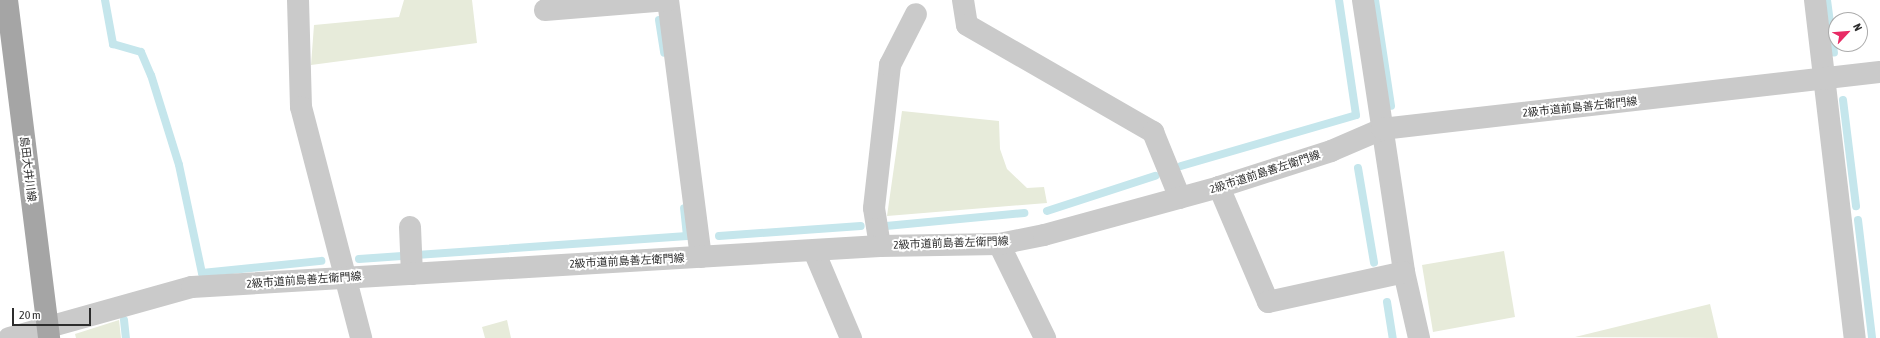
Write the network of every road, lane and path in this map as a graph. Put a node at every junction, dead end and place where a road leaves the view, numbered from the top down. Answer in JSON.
{"nodes":[{"id":1,"x":7,"y":0,"type":"edge"},
{"id":2,"x":298,"y":0,"type":"edge"},
{"id":3,"x":668,"y":0,"type":"edge"},
{"id":4,"x":963,"y":0,"type":"edge"},
{"id":5,"x":1363,"y":0,"type":"edge"},
{"id":6,"x":1815,"y":0,"type":"edge"},
{"id":7,"x":545,"y":10,"type":"dead end"},
{"id":8,"x":916,"y":14,"type":"dead end"},
{"id":9,"x":1880,"y":72,"type":"edge"},
{"id":10,"x":1824,"y":79,"type":"junction"},
{"id":11,"x":1382,"y":129,"type":"junction"},
{"id":12,"x":1219,"y":187,"type":"junction"},
{"id":13,"x":1180,"y":198,"type":"junction"},
{"id":14,"x":410,"y":235,"type":"dead end"},
{"id":15,"x":999,"y":244,"type":"junction"},
{"id":16,"x":880,"y":246,"type":"junction"},
{"id":17,"x":814,"y":251,"type":"junction"},
{"id":18,"x":701,"y":257,"type":"junction"},
{"id":19,"x":412,"y":271,"type":"junction"},
{"id":20,"x":1404,"y":272,"type":"junction"},
{"id":21,"x":346,"y":277,"type":"junction"},
{"id":22,"x":48,"y":332,"type":"edge"},
{"id":23,"x":9,"y":338,"type":"edge"},
{"id":24,"x":361,"y":338,"type":"edge"},
{"id":25,"x":851,"y":338,"type":"edge"},
{"id":26,"x":1045,"y":338,"type":"edge"},
{"id":27,"x":1419,"y":338,"type":"edge"},
{"id":28,"x":1855,"y":338,"type":"edge"}],
"edges":[{"from":1,"to":22,"type":"main road","name":"島田大井川線"},
{"from":2,"to":21,"type":"street"},
{"from":3,"to":7,"type":"street"},
{"from":3,"to":18,"type":"street"},
{"from":4,"to":13,"type":"street"},
{"from":5,"to":11,"type":"street"},
{"from":6,"to":10,"type":"street"},
{"from":8,"to":16,"type":"street"},
{"from":9,"to":10,"type":"street","name":"2級市道前島善左衛門線"},
{"from":10,"to":11,"type":"street","name":"2級市道前島善左衛門線"},
{"from":10,"to":28,"type":"street"},
{"from":11,"to":12,"type":"street","name":"2級市道前島善左衛門線"},
{"from":11,"to":20,"type":"street"},
{"from":12,"to":13,"type":"street","name":"2級市道前島善左衛門線"},
{"from":12,"to":20,"type":"street"},
{"from":13,"to":15,"type":"street","name":"2級市道前島善左衛門線"},
{"from":14,"to":19,"type":"street"},
{"from":15,"to":16,"type":"street","name":"2級市道前島善左衛門線"},
{"from":15,"to":26,"type":"street"},
{"from":16,"to":17,"type":"street","name":"2級市道前島善左衛門線"},
{"from":17,"to":18,"type":"street","name":"2級市道前島善左衛門線"},
{"from":17,"to":25,"type":"street"},
{"from":18,"to":19,"type":"street","name":"2級市道前島善左衛門線"},
{"from":19,"to":21,"type":"street","name":"2級市道前島善左衛門線"},
{"from":20,"to":27,"type":"street"},
{"from":21,"to":22,"type":"street","name":"2級市道前島善左衛門線"},
{"from":21,"to":24,"type":"street"},
{"from":22,"to":23,"type":"street","name":"2級市道前島善左衛門線"}]}
